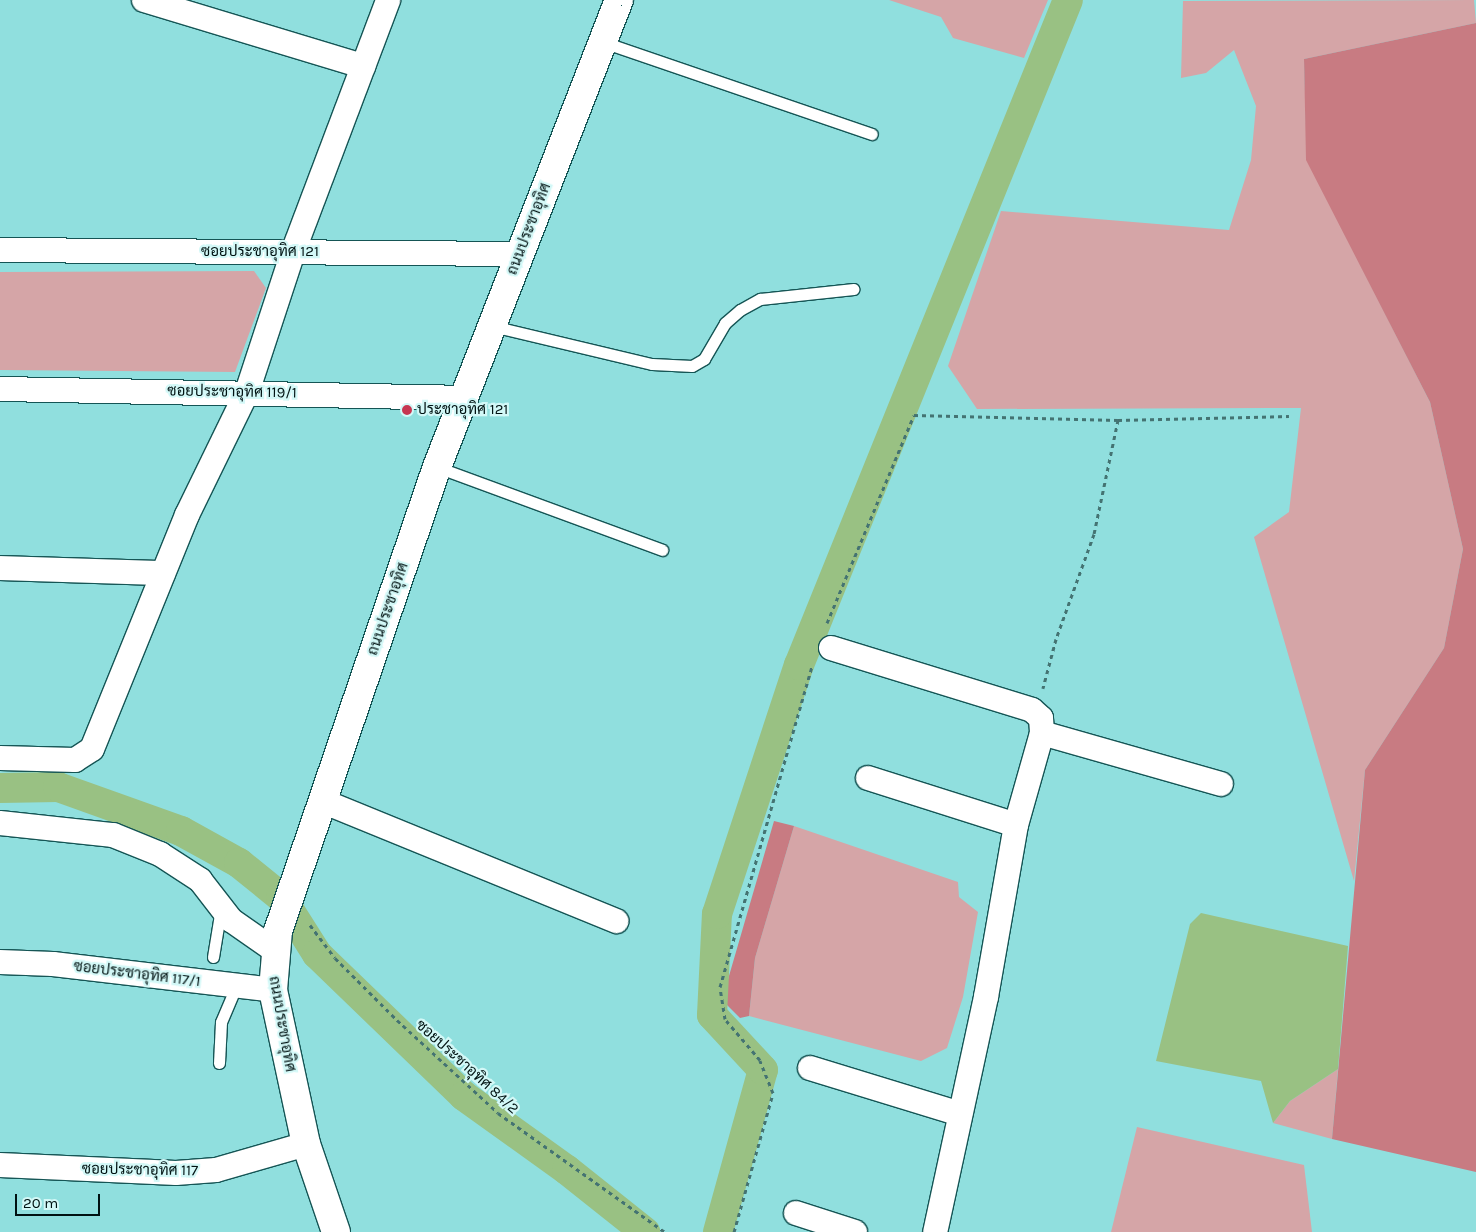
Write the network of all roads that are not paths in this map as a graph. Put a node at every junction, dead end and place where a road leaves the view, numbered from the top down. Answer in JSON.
{"nodes":[{"id":1,"x":144,"y":0,"type":"edge"},
{"id":2,"x":388,"y":0,"type":"edge"},
{"id":3,"x":619,"y":0,"type":"edge"},
{"id":4,"x":603,"y":42,"type":"junction"},
{"id":5,"x":363,"y":66,"type":"junction"},
{"id":6,"x":872,"y":134,"type":"dead end"},
{"id":7,"x":0,"y":250,"type":"edge"},
{"id":8,"x":293,"y":252,"type":"junction"},
{"id":9,"x":519,"y":254,"type":"junction"},
{"id":10,"x":853,"y":289,"type":"dead end"},
{"id":11,"x":492,"y":326,"type":"junction"},
{"id":12,"x":0,"y":389,"type":"edge"},
{"id":13,"x":247,"y":392,"type":"junction"},
{"id":14,"x":464,"y":398,"type":"junction"},
{"id":15,"x":437,"y":467,"type":"junction"},
{"id":16,"x":662,"y":550,"type":"dead end"},
{"id":17,"x":0,"y":568,"type":"edge"},
{"id":18,"x":163,"y":572,"type":"junction"},
{"id":19,"x":831,"y":648,"type":"dead end"},
{"id":20,"x":1042,"y":733,"type":"junction"},
{"id":21,"x":0,"y":758,"type":"edge"},
{"id":22,"x":868,"y":778,"type":"dead end"},
{"id":23,"x":1221,"y":784,"type":"dead end"},
{"id":24,"x":322,"y":801,"type":"junction"},
{"id":25,"x":0,"y":823,"type":"edge"},
{"id":26,"x":1016,"y":825,"type":"junction"},
{"id":27,"x":222,"y":907,"type":"junction"},
{"id":28,"x":616,"y":921,"type":"dead end"},
{"id":29,"x":274,"y":950,"type":"junction"},
{"id":30,"x":212,"y":957,"type":"dead end"},
{"id":31,"x":0,"y":962,"type":"edge"},
{"id":32,"x":236,"y":986,"type":"junction"},
{"id":33,"x":273,"y":990,"type":"junction"},
{"id":34,"x":219,"y":1063,"type":"dead end"},
{"id":35,"x":810,"y":1068,"type":"dead end"},
{"id":36,"x":960,"y":1114,"type":"junction"},
{"id":37,"x":306,"y":1144,"type":"junction"},
{"id":38,"x":0,"y":1165,"type":"edge"},
{"id":39,"x":796,"y":1213,"type":"dead end"},
{"id":40,"x":336,"y":1232,"type":"edge"},
{"id":41,"x":855,"y":1232,"type":"edge"},
{"id":42,"x":936,"y":1232,"type":"edge"}],
"edges":[{"from":1,"to":5,"type":"street"},
{"from":2,"to":5,"type":"street"},
{"from":3,"to":4,"type":"main road","name":"ถนนประชาอุทิศ"},
{"from":4,"to":6,"type":"lane"},
{"from":4,"to":9,"type":"main road","name":"ถนนประชาอุทิศ"},
{"from":5,"to":8,"type":"street"},
{"from":7,"to":8,"type":"street","name":"ซอยประชาอุทิศ 121"},
{"from":8,"to":9,"type":"street","name":"ซอยประชาอุทิศ 121"},
{"from":8,"to":13,"type":"street"},
{"from":9,"to":11,"type":"main road","name":"ถนนประชาอุทิศ"},
{"from":10,"to":11,"type":"lane"},
{"from":11,"to":14,"type":"main road","name":"ถนนประชาอุทิศ"},
{"from":12,"to":13,"type":"street","name":"ซอยประชาอุทิศ 119/1"},
{"from":13,"to":14,"type":"street","name":"ซอยประชาอุทิศ 119/1"},
{"from":13,"to":18,"type":"street"},
{"from":14,"to":15,"type":"main road","name":"ถนนประชาอุทิศ"},
{"from":15,"to":16,"type":"lane"},
{"from":15,"to":24,"type":"main road","name":"ถนนประชาอุทิศ"},
{"from":17,"to":18,"type":"street"},
{"from":18,"to":21,"type":"street"},
{"from":19,"to":20,"type":"street"},
{"from":20,"to":23,"type":"street"},
{"from":20,"to":26,"type":"street"},
{"from":22,"to":26,"type":"street"},
{"from":24,"to":28,"type":"street"},
{"from":24,"to":29,"type":"main road","name":"ถนนประชาอุทิศ"},
{"from":25,"to":27,"type":"street"},
{"from":26,"to":36,"type":"street"},
{"from":27,"to":29,"type":"street"},
{"from":27,"to":30,"type":"lane"},
{"from":29,"to":33,"type":"main road","name":"ถนนประชาอุทิศ"},
{"from":31,"to":32,"type":"street","name":"ซอยประชาอุทิศ 117/1"},
{"from":32,"to":33,"type":"street","name":"ซอยประชาอุทิศ 117/1"},
{"from":32,"to":34,"type":"lane"},
{"from":33,"to":37,"type":"main road","name":"ถนนประชาอุทิศ"},
{"from":35,"to":36,"type":"street"},
{"from":36,"to":42,"type":"street"},
{"from":37,"to":38,"type":"street","name":"ซอยประชาอุทิศ 117"},
{"from":37,"to":40,"type":"main road","name":"ถนนประชาอุทิศ"},
{"from":39,"to":41,"type":"street"}]}
